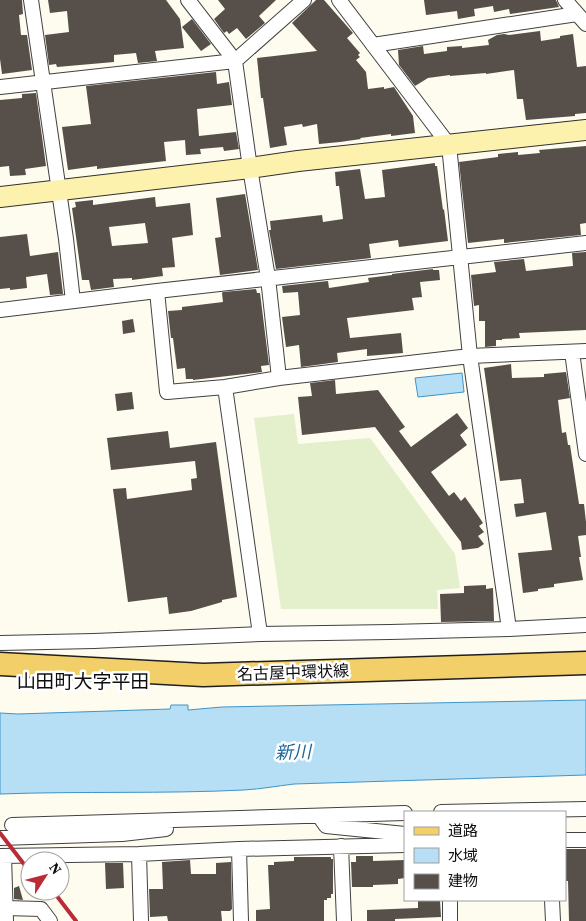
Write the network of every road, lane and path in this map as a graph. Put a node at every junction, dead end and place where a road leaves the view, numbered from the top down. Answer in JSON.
{"nodes":[{"id":1,"x":31,"y":0,"type":"edge"},
{"id":2,"x":188,"y":0,"type":"edge"},
{"id":3,"x":304,"y":0,"type":"edge"},
{"id":4,"x":339,"y":0,"type":"edge"},
{"id":5,"x":565,"y":0,"type":"edge"},
{"id":6,"x":582,"y":19,"type":"edge"},
{"id":7,"x":373,"y":45,"type":"junction"},
{"id":8,"x":235,"y":60,"type":"junction"},
{"id":9,"x":43,"y":82,"type":"junction"},
{"id":10,"x":0,"y":87,"type":"edge"},
{"id":11,"x":586,"y":130,"type":"edge"},
{"id":12,"x":449,"y":145,"type":"junction"},
{"id":13,"x":250,"y":168,"type":"junction"},
{"id":14,"x":59,"y":191,"type":"junction"},
{"id":15,"x":0,"y":197,"type":"edge"},
{"id":16,"x":586,"y":243,"type":"edge"},
{"id":17,"x":460,"y":257,"type":"junction"},
{"id":18,"x":268,"y":278,"type":"junction"},
{"id":19,"x":156,"y":291,"type":"junction"},
{"id":20,"x":73,"y":301,"type":"junction"},
{"id":21,"x":0,"y":310,"type":"edge"},
{"id":22,"x":572,"y":352,"type":"junction"},
{"id":23,"x":586,"y":352,"type":"edge"},
{"id":24,"x":470,"y":356,"type":"junction"},
{"id":25,"x":279,"y":378,"type":"junction"},
{"id":26,"x":226,"y":387,"type":"junction"},
{"id":27,"x":586,"y":454,"type":"edge"},
{"id":28,"x":586,"y":625,"type":"edge"},
{"id":29,"x":509,"y":629,"type":"junction"},
{"id":30,"x":260,"y":634,"type":"junction"},
{"id":31,"x":0,"y":643,"type":"edge"},
{"id":32,"x":0,"y":664,"type":"edge"},
{"id":33,"x":586,"y":664,"type":"edge"},
{"id":34,"x":586,"y":809,"type":"edge"},
{"id":35,"x":489,"y":811,"type":"edge"},
{"id":36,"x":404,"y":813,"type":"edge"},
{"id":37,"x":319,"y":816,"type":"junction"},
{"id":38,"x":254,"y":818,"type":"junction"},
{"id":39,"x":12,"y":826,"type":"dead end"},
{"id":40,"x":404,"y":834,"type":"edge"},
{"id":41,"x":0,"y":838,"type":"edge"},
{"id":42,"x":566,"y":840,"type":"edge"},
{"id":43,"x":586,"y":840,"type":"edge"},
{"id":44,"x":341,"y":846,"type":"junction"},
{"id":45,"x":404,"y":846,"type":"edge"},
{"id":46,"x":239,"y":849,"type":"junction"},
{"id":47,"x":140,"y":854,"type":"junction"},
{"id":48,"x":2,"y":856,"type":"edge"},
{"id":49,"x":450,"y":901,"type":"edge"},
{"id":50,"x":552,"y":901,"type":"edge"},
{"id":51,"x":6,"y":914,"type":"edge"},
{"id":52,"x":50,"y":921,"type":"edge"},
{"id":53,"x":141,"y":921,"type":"edge"},
{"id":54,"x":241,"y":921,"type":"edge"},
{"id":55,"x":344,"y":921,"type":"edge"},
{"id":56,"x":450,"y":921,"type":"edge"},
{"id":57,"x":553,"y":921,"type":"edge"}],
"edges":[{"from":1,"to":9,"type":"street"},
{"from":2,"to":8,"type":"street"},
{"from":3,"to":8,"type":"street"},
{"from":4,"to":7,"type":"street"},
{"from":5,"to":6,"type":"street"},
{"from":6,"to":7,"type":"street"},
{"from":7,"to":12,"type":"street"},
{"from":8,"to":9,"type":"street"},
{"from":8,"to":13,"type":"street"},
{"from":9,"to":10,"type":"street"},
{"from":9,"to":14,"type":"street"},
{"from":11,"to":12,"type":"street"},
{"from":12,"to":13,"type":"street"},
{"from":12,"to":17,"type":"street"},
{"from":13,"to":14,"type":"street"},
{"from":13,"to":18,"type":"street"},
{"from":14,"to":15,"type":"street"},
{"from":14,"to":20,"type":"street"},
{"from":16,"to":17,"type":"street"},
{"from":17,"to":18,"type":"street"},
{"from":17,"to":24,"type":"street"},
{"from":18,"to":19,"type":"street"},
{"from":18,"to":25,"type":"street"},
{"from":19,"to":20,"type":"street"},
{"from":19,"to":26,"type":"street"},
{"from":20,"to":21,"type":"street"},
{"from":22,"to":23,"type":"street"},
{"from":22,"to":24,"type":"street"},
{"from":22,"to":27,"type":"street"},
{"from":24,"to":25,"type":"street"},
{"from":24,"to":29,"type":"street"},
{"from":25,"to":26,"type":"street"},
{"from":26,"to":30,"type":"street"},
{"from":28,"to":29,"type":"street"},
{"from":29,"to":30,"type":"street"},
{"from":30,"to":31,"type":"street"},
{"from":32,"to":33,"type":"main road","name":"名古屋中環状線"},
{"from":34,"to":35,"type":"street"},
{"from":36,"to":37,"type":"street"},
{"from":37,"to":38,"type":"street"},
{"from":37,"to":40,"type":"street"},
{"from":38,"to":39,"type":"street"},
{"from":38,"to":41,"type":"street"},
{"from":42,"to":43,"type":"street"},
{"from":44,"to":45,"type":"street"},
{"from":44,"to":46,"type":"street"},
{"from":44,"to":55,"type":"street"},
{"from":46,"to":47,"type":"street"},
{"from":46,"to":54,"type":"street"},
{"from":47,"to":48,"type":"street"},
{"from":47,"to":53,"type":"street"},
{"from":48,"to":51,"type":"street"},
{"from":49,"to":56,"type":"street"},
{"from":50,"to":57,"type":"street"},
{"from":51,"to":52,"type":"street"}]}
